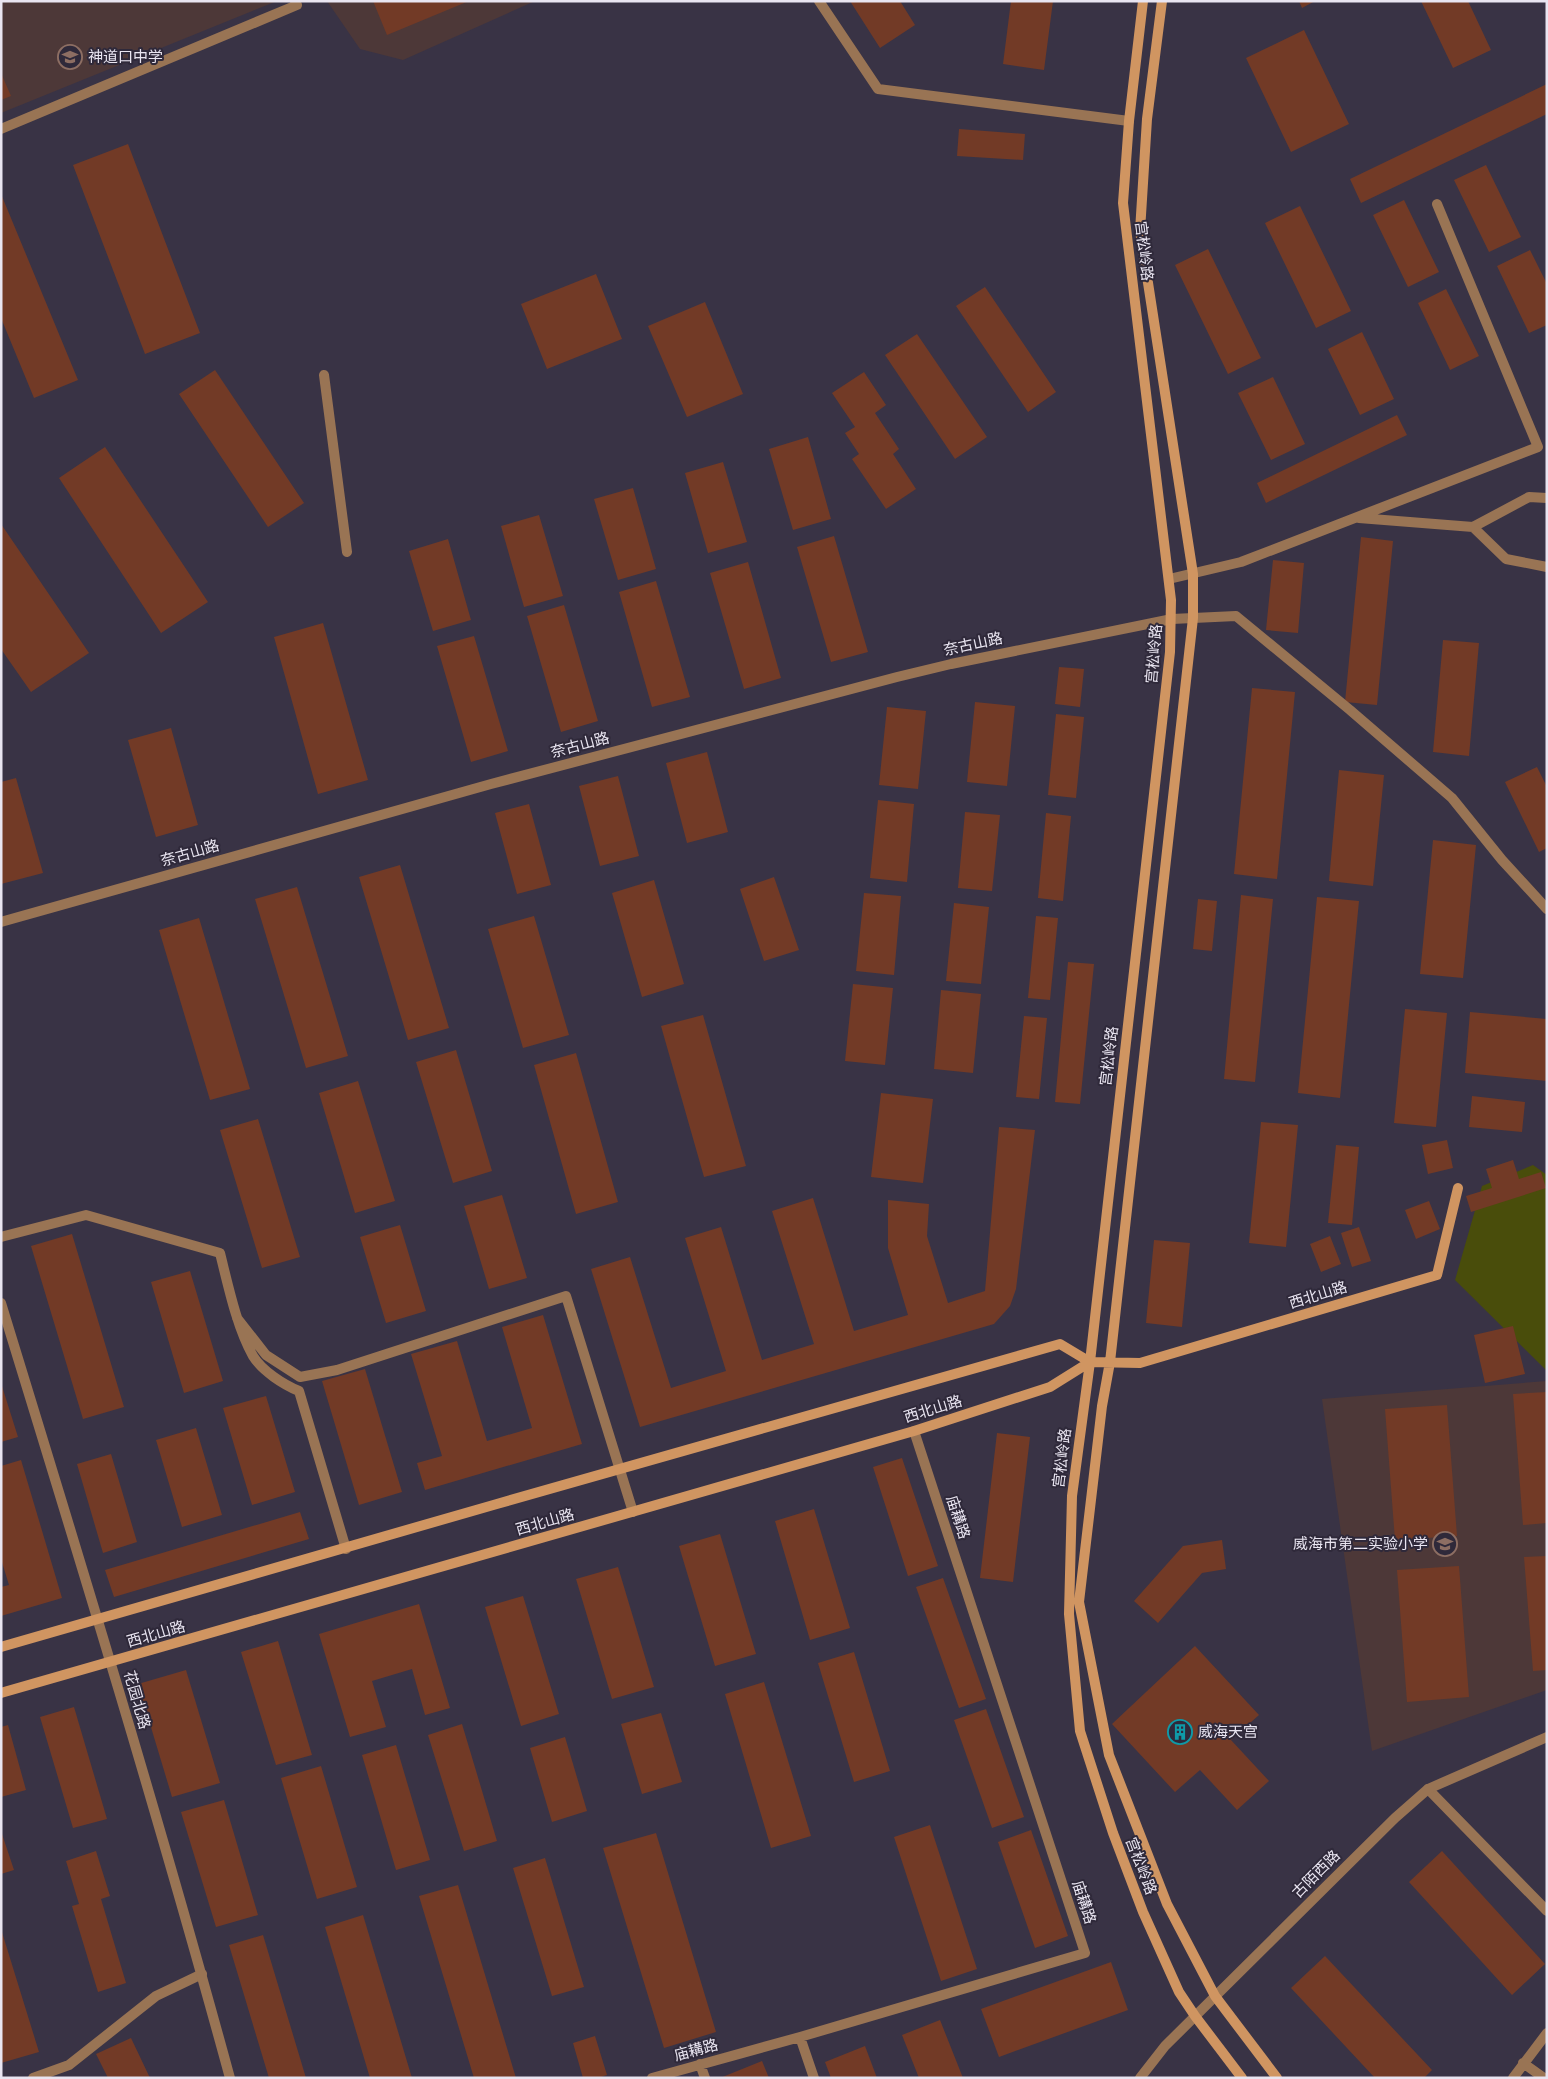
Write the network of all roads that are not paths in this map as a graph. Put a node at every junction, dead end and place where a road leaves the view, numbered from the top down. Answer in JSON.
{"nodes":[{"id":1,"x":295,"y":1,"type":"edge"},
{"id":2,"x":819,"y":1,"type":"edge"},
{"id":3,"x":1143,"y":1,"type":"edge"},
{"id":4,"x":1162,"y":1,"type":"edge"},
{"id":5,"x":1129,"y":121,"type":"junction"},
{"id":6,"x":1,"y":129,"type":"edge"},
{"id":7,"x":1437,"y":204,"type":"dead end"},
{"id":8,"x":324,"y":375,"type":"dead end"},
{"id":9,"x":1547,"y":498,"type":"edge"},
{"id":10,"x":1355,"y":518,"type":"junction"},
{"id":11,"x":1473,"y":527,"type":"junction"},
{"id":12,"x":347,"y":552,"type":"dead end"},
{"id":13,"x":1547,"y":568,"type":"edge"},
{"id":14,"x":1193,"y":574,"type":"junction"},
{"id":15,"x":1169,"y":579,"type":"junction"},
{"id":16,"x":1193,"y":618,"type":"junction"},
{"id":17,"x":1172,"y":619,"type":"junction"},
{"id":18,"x":1547,"y":909,"type":"edge"},
{"id":19,"x":1,"y":922,"type":"edge"},
{"id":20,"x":1458,"y":1188,"type":"dead end"},
{"id":21,"x":1,"y":1237,"type":"edge"},
{"id":22,"x":1,"y":1303,"type":"edge"},
{"id":23,"x":238,"y":1318,"type":"junction"},
{"id":24,"x":1090,"y":1362,"type":"junction"},
{"id":25,"x":1110,"y":1362,"type":"junction"},
{"id":26,"x":914,"y":1431,"type":"junction"},
{"id":27,"x":620,"y":1468,"type":"junction"},
{"id":28,"x":633,"y":1512,"type":"junction"},
{"id":29,"x":346,"y":1549,"type":"junction"},
{"id":30,"x":98,"y":1619,"type":"junction"},
{"id":31,"x":1,"y":1647,"type":"edge"},
{"id":32,"x":110,"y":1662,"type":"junction"},
{"id":33,"x":1,"y":1694,"type":"edge"},
{"id":34,"x":1547,"y":1737,"type":"edge"},
{"id":35,"x":1428,"y":1790,"type":"junction"},
{"id":36,"x":1547,"y":1912,"type":"edge"},
{"id":37,"x":202,"y":1974,"type":"junction"},
{"id":38,"x":1215,"y":1996,"type":"junction"},
{"id":39,"x":1195,"y":2016,"type":"junction"},
{"id":40,"x":1547,"y":2033,"type":"edge"},
{"id":41,"x":800,"y":2037,"type":"junction"},
{"id":42,"x":700,"y":2064,"type":"junction"},
{"id":43,"x":1524,"y":2064,"type":"junction"},
{"id":44,"x":34,"y":2078,"type":"edge"},
{"id":45,"x":230,"y":2078,"type":"edge"},
{"id":46,"x":652,"y":2078,"type":"edge"},
{"id":47,"x":705,"y":2078,"type":"edge"},
{"id":48,"x":814,"y":2078,"type":"edge"},
{"id":49,"x":1140,"y":2078,"type":"edge"},
{"id":50,"x":1242,"y":2078,"type":"edge"},
{"id":51,"x":1277,"y":2078,"type":"edge"},
{"id":52,"x":1513,"y":2078,"type":"edge"},
{"id":53,"x":1544,"y":2078,"type":"edge"}],
"edges":[{"from":1,"to":6,"type":"street"},
{"from":2,"to":5,"type":"street"},
{"from":3,"to":5,"type":"main road","name":"宫松岭路"},
{"from":4,"to":14,"type":"main road"},
{"from":5,"to":15,"type":"main road","name":"宫松岭路"},
{"from":7,"to":10,"type":"street"},
{"from":8,"to":12,"type":"street"},
{"from":9,"to":11,"type":"street"},
{"from":10,"to":11,"type":"street"},
{"from":10,"to":14,"type":"street"},
{"from":11,"to":13,"type":"street"},
{"from":14,"to":15,"type":"street"},
{"from":14,"to":16,"type":"main road"},
{"from":15,"to":17,"type":"main road","name":"宫松岭路"},
{"from":16,"to":17,"type":"street","name":"奈古山路"},
{"from":16,"to":18,"type":"street","name":"奈古山路"},
{"from":16,"to":25,"type":"main road"},
{"from":17,"to":19,"type":"street","name":"奈古山路"},
{"from":17,"to":24,"type":"main road","name":"宫松岭路"},
{"from":20,"to":25,"type":"main road","name":"西北山路"},
{"from":21,"to":23,"type":"street"},
{"from":22,"to":30,"type":"street","name":"花园北路"},
{"from":23,"to":27,"type":"street"},
{"from":23,"to":29,"type":"street"},
{"from":24,"to":25,"type":"main road","name":"西北山路"},
{"from":24,"to":26,"type":"main road","name":"西北山路"},
{"from":24,"to":27,"type":"main road","name":"西北山路"},
{"from":24,"to":39,"type":"main road","name":"宫松岭路"},
{"from":25,"to":38,"type":"main road"},
{"from":26,"to":28,"type":"main road","name":"西北山路"},
{"from":26,"to":41,"type":"street","name":"庙耩路"},
{"from":27,"to":28,"type":"street"},
{"from":27,"to":29,"type":"main road","name":"西北山路"},
{"from":28,"to":32,"type":"main road","name":"西北山路"},
{"from":29,"to":30,"type":"main road","name":"西北山路"},
{"from":30,"to":31,"type":"main road","name":"西北山路"},
{"from":30,"to":32,"type":"street","name":"花园北路"},
{"from":32,"to":33,"type":"main road","name":"西北山路"},
{"from":32,"to":37,"type":"street","name":"花园北路"},
{"from":34,"to":35,"type":"street","name":"古陌西路"},
{"from":35,"to":36,"type":"street"},
{"from":35,"to":38,"type":"street","name":"古陌西路"},
{"from":37,"to":44,"type":"street"},
{"from":37,"to":45,"type":"street","name":"花园北路"},
{"from":38,"to":39,"type":"street","name":"古陌西路"},
{"from":38,"to":51,"type":"main road"},
{"from":39,"to":49,"type":"street","name":"古陌西路"},
{"from":39,"to":50,"type":"main road","name":"宫松岭路"},
{"from":40,"to":43,"type":"street"},
{"from":41,"to":42,"type":"street","name":"庙耩路"},
{"from":41,"to":48,"type":"street"},
{"from":42,"to":46,"type":"street","name":"庙耩路"},
{"from":42,"to":47,"type":"street"},
{"from":43,"to":52,"type":"street"},
{"from":43,"to":53,"type":"street"}]}
